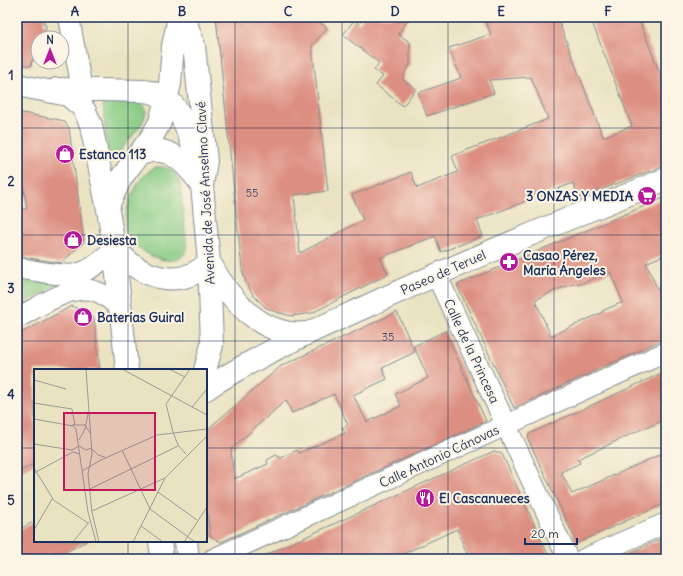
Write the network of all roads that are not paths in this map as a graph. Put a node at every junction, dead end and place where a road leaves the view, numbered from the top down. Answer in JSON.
{"nodes":[{"id":1,"x":68,"y":17,"type":"edge"},
{"id":2,"x":179,"y":17,"type":"edge"},
{"id":3,"x":184,"y":17,"type":"edge"},
{"id":4,"x":17,"y":85,"type":"edge"},
{"id":5,"x":75,"y":92,"type":"junction"},
{"id":6,"x":167,"y":99,"type":"junction"},
{"id":7,"x":136,"y":156,"type":"junction"},
{"id":8,"x":666,"y":179,"type":"edge"},
{"id":9,"x":202,"y":185,"type":"junction"},
{"id":10,"x":108,"y":210,"type":"junction"},
{"id":11,"x":114,"y":247,"type":"junction"},
{"id":12,"x":209,"y":262,"type":"junction"},
{"id":13,"x":17,"y":268,"type":"edge"},
{"id":14,"x":436,"y":274,"type":"junction"},
{"id":15,"x":121,"y":309,"type":"junction"},
{"id":16,"x":17,"y":318,"type":"edge"},
{"id":17,"x":311,"y":332,"type":"junction"},
{"id":18,"x":666,"y":352,"type":"edge"},
{"id":19,"x":127,"y":369,"type":"edge"},
{"id":20,"x":205,"y":369,"type":"edge"},
{"id":21,"x":207,"y":388,"type":"edge"},
{"id":22,"x":506,"y":425,"type":"junction"},
{"id":23,"x":666,"y":523,"type":"edge"},
{"id":24,"x":160,"y":542,"type":"edge"},
{"id":25,"x":186,"y":542,"type":"edge"},
{"id":26,"x":162,"y":559,"type":"edge"},
{"id":27,"x":188,"y":559,"type":"edge"},
{"id":28,"x":213,"y":559,"type":"edge"},
{"id":29,"x":568,"y":559,"type":"edge"},
{"id":30,"x":584,"y":559,"type":"edge"}],
"edges":[{"from":1,"to":5,"type":"street"},
{"from":2,"to":6,"type":"main road"},
{"from":3,"to":9,"type":"main road","name":"Avenida de José Anselmo Clavé"},
{"from":4,"to":5,"type":"main road"},
{"from":5,"to":6,"type":"main road"},
{"from":5,"to":10,"type":"main road"},
{"from":6,"to":7,"type":"main road"},
{"from":6,"to":9,"type":"main road"},
{"from":7,"to":9,"type":"main road"},
{"from":7,"to":10,"type":"main road"},
{"from":8,"to":14,"type":"main road","name":"Paseo de Teruel"},
{"from":9,"to":12,"type":"main road","name":"Avenida de José Anselmo Clavé"},
{"from":10,"to":11,"type":"main road"},
{"from":11,"to":12,"type":"main road"},
{"from":11,"to":13,"type":"street"},
{"from":11,"to":15,"type":"main road"},
{"from":12,"to":17,"type":"main road","name":"Paseo de Teruel"},
{"from":12,"to":20,"type":"main road","name":"Avenida de José Anselmo Clavé"},
{"from":14,"to":17,"type":"main road","name":"Paseo de Teruel"},
{"from":14,"to":22,"type":"street","name":"Calle de la Princesa"},
{"from":15,"to":16,"type":"street"},
{"from":15,"to":19,"type":"main road"},
{"from":17,"to":21,"type":"main road","name":"Paseo de Teruel"},
{"from":18,"to":22,"type":"street","name":"Calle Antonio Cánovas"},
{"from":22,"to":28,"type":"street","name":"Calle Antonio Cánovas"},
{"from":22,"to":29,"type":"street","name":"Calle de la Princesa"},
{"from":23,"to":30,"type":"street"},
{"from":24,"to":26,"type":"main road"},
{"from":25,"to":27,"type":"main road"}]}
